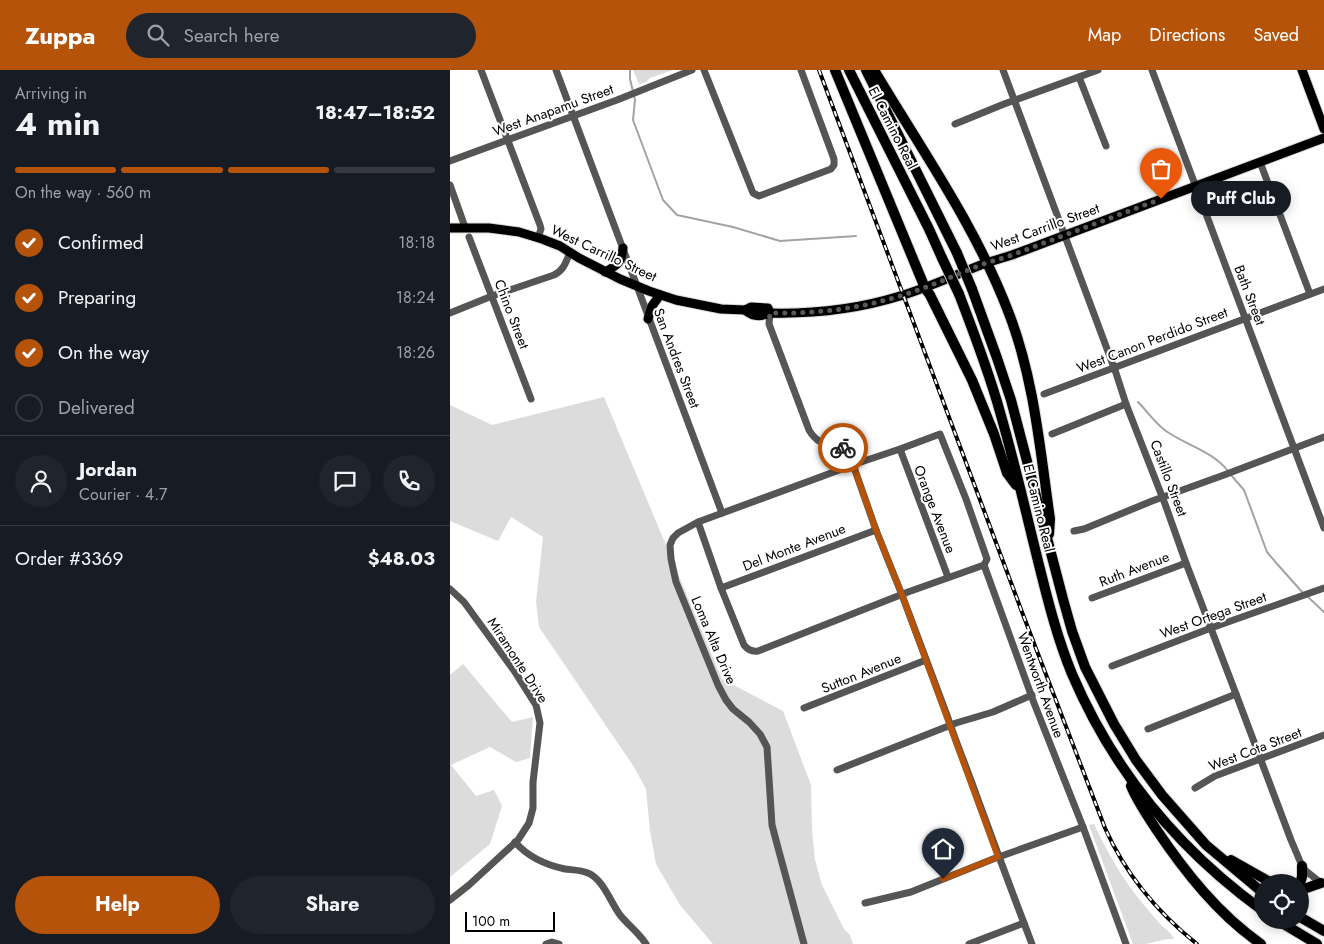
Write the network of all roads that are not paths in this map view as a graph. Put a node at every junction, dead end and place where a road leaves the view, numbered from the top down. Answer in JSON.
{"nodes":[{"id":1,"x":481,"y":70,"type":"edge"},
{"id":2,"x":556,"y":70,"type":"edge"},
{"id":3,"x":692,"y":70,"type":"edge"},
{"id":4,"x":704,"y":70,"type":"edge"},
{"id":5,"x":801,"y":70,"type":"edge"},
{"id":6,"x":835,"y":70,"type":"edge"},
{"id":7,"x":849,"y":70,"type":"edge"},
{"id":8,"x":866,"y":70,"type":"edge"},
{"id":9,"x":874,"y":70,"type":"edge"},
{"id":10,"x":1003,"y":70,"type":"edge"},
{"id":11,"x":1098,"y":70,"type":"edge"},
{"id":12,"x":1152,"y":70,"type":"edge"},
{"id":13,"x":1302,"y":70,"type":"edge"},
{"id":14,"x":1080,"y":77,"type":"junction"},
{"id":15,"x":1014,"y":101,"type":"junction"},
{"id":16,"x":573,"y":115,"type":"junction"},
{"id":17,"x":955,"y":124,"type":"dead end"},
{"id":18,"x":1324,"y":129,"type":"edge"},
{"id":19,"x":1324,"y":138,"type":"edge"},
{"id":20,"x":508,"y":140,"type":"junction"},
{"id":21,"x":1106,"y":146,"type":"dead end"},
{"id":22,"x":450,"y":161,"type":"edge"},
{"id":23,"x":1260,"y":162,"type":"junction"},
{"id":24,"x":450,"y":185,"type":"edge"},
{"id":25,"x":1196,"y":186,"type":"junction"},
{"id":26,"x":465,"y":227,"type":"junction"},
{"id":27,"x":450,"y":228,"type":"edge"},
{"id":28,"x":1064,"y":235,"type":"junction"},
{"id":29,"x":469,"y":238,"type":"dead end"},
{"id":30,"x":538,"y":238,"type":"junction"},
{"id":31,"x":623,"y":248,"type":"junction"},
{"id":32,"x":570,"y":252,"type":"junction"},
{"id":33,"x":988,"y":262,"type":"junction"},
{"id":34,"x":605,"y":272,"type":"junction"},
{"id":35,"x":636,"y":286,"type":"junction"},
{"id":36,"x":925,"y":288,"type":"junction"},
{"id":37,"x":1324,"y":289,"type":"edge"},
{"id":38,"x":1310,"y":294,"type":"junction"},
{"id":39,"x":660,"y":295,"type":"junction"},
{"id":40,"x":492,"y":296,"type":"junction"},
{"id":41,"x":450,"y":313,"type":"edge"},
{"id":42,"x":770,"y":313,"type":"junction"},
{"id":43,"x":1245,"y":318,"type":"junction"},
{"id":44,"x":648,"y":319,"type":"junction"},
{"id":45,"x":1114,"y":367,"type":"junction"},
{"id":46,"x":1044,"y":394,"type":"dead end"},
{"id":47,"x":530,"y":398,"type":"dead end"},
{"id":48,"x":1126,"y":404,"type":"junction"},
{"id":49,"x":1052,"y":434,"type":"dead end"},
{"id":50,"x":1324,"y":437,"type":"edge"},
{"id":51,"x":1294,"y":448,"type":"junction"},
{"id":52,"x":900,"y":449,"type":"junction"},
{"id":53,"x":853,"y":465,"type":"junction"},
{"id":54,"x":1020,"y":491,"type":"junction"},
{"id":55,"x":1163,"y":498,"type":"junction"},
{"id":56,"x":722,"y":513,"type":"junction"},
{"id":57,"x":698,"y":522,"type":"junction"},
{"id":58,"x":1324,"y":528,"type":"edge"},
{"id":59,"x":876,"y":530,"type":"junction"},
{"id":60,"x":1074,"y":531,"type":"dead end"},
{"id":61,"x":1048,"y":545,"type":"junction"},
{"id":62,"x":1186,"y":564,"type":"junction"},
{"id":63,"x":984,"y":565,"type":"junction"},
{"id":64,"x":948,"y":578,"type":"junction"},
{"id":65,"x":722,"y":588,"type":"junction"},
{"id":66,"x":1324,"y":588,"type":"edge"},
{"id":67,"x":450,"y":589,"type":"edge"},
{"id":68,"x":902,"y":595,"type":"junction"},
{"id":69,"x":1092,"y":598,"type":"dead end"},
{"id":70,"x":1211,"y":628,"type":"junction"},
{"id":71,"x":926,"y":660,"type":"junction"},
{"id":72,"x":1112,"y":666,"type":"dead end"},
{"id":73,"x":1236,"y":694,"type":"junction"},
{"id":74,"x":1032,"y":695,"type":"junction"},
{"id":75,"x":804,"y":708,"type":"dead end"},
{"id":76,"x":950,"y":726,"type":"junction"},
{"id":77,"x":1148,"y":729,"type":"dead end"},
{"id":78,"x":1324,"y":735,"type":"edge"},
{"id":79,"x":1261,"y":758,"type":"junction"},
{"id":80,"x":837,"y":770,"type":"dead end"},
{"id":81,"x":1125,"y":771,"type":"junction"},
{"id":82,"x":1195,"y":788,"type":"dead end"},
{"id":83,"x":1083,"y":827,"type":"junction"},
{"id":84,"x":515,"y":842,"type":"junction"},
{"id":85,"x":1206,"y":845,"type":"junction"},
{"id":86,"x":998,"y":857,"type":"junction"},
{"id":87,"x":1302,"y":866,"type":"junction"},
{"id":88,"x":1256,"y":874,"type":"edge"},
{"id":89,"x":1302,"y":874,"type":"edge"},
{"id":90,"x":1323,"y":884,"type":"edge"},
{"id":91,"x":1254,"y":885,"type":"edge"},
{"id":92,"x":1309,"y":887,"type":"edge"},
{"id":93,"x":450,"y":900,"type":"edge"},
{"id":94,"x":865,"y":903,"type":"dead end"},
{"id":95,"x":1254,"y":903,"type":"edge"},
{"id":96,"x":1309,"y":922,"type":"edge"},
{"id":97,"x":1024,"y":923,"type":"junction"},
{"id":98,"x":1292,"y":929,"type":"edge"},
{"id":99,"x":1324,"y":931,"type":"edge"},
{"id":100,"x":546,"y":944,"type":"edge"},
{"id":101,"x":559,"y":944,"type":"edge"},
{"id":102,"x":646,"y":944,"type":"edge"},
{"id":103,"x":804,"y":944,"type":"edge"},
{"id":104,"x":969,"y":944,"type":"edge"},
{"id":105,"x":1032,"y":944,"type":"edge"},
{"id":106,"x":1126,"y":944,"type":"edge"},
{"id":107,"x":1261,"y":944,"type":"edge"},
{"id":108,"x":1317,"y":944,"type":"edge"}],
"edges":[{"from":1,"to":20,"type":"street"},
{"from":2,"to":16,"type":"street","name":"San Andres Street"},
{"from":3,"to":16,"type":"street","name":"West Anapamu Street"},
{"from":4,"to":5,"type":"street"},
{"from":6,"to":36,"type":"highway"},
{"from":7,"to":54,"type":"highway","name":"El Camino Real","bridge":true},
{"from":8,"to":61,"type":"highway","name":"El Camino Real","bridge":true},
{"from":9,"to":33,"type":"highway"},
{"from":10,"to":15,"type":"street","name":"Castillo Street"},
{"from":11,"to":14,"type":"street"},
{"from":12,"to":25,"type":"street","name":"Bath Street"},
{"from":13,"to":18,"type":"main road"},
{"from":14,"to":15,"type":"street"},
{"from":14,"to":21,"type":"street"},
{"from":15,"to":17,"type":"street"},
{"from":15,"to":28,"type":"street","name":"Castillo Street"},
{"from":16,"to":20,"type":"street","name":"West Anapamu Street"},
{"from":16,"to":31,"type":"street","name":"San Andres Street"},
{"from":19,"to":23,"type":"main road","name":"West Carrillo Street"},
{"from":20,"to":22,"type":"street","name":"West Anapamu Street"},
{"from":20,"to":30,"type":"street"},
{"from":23,"to":25,"type":"main road","name":"West Carrillo Street"},
{"from":23,"to":38,"type":"street"},
{"from":24,"to":26,"type":"street"},
{"from":25,"to":28,"type":"main road","name":"West Carrillo Street"},
{"from":25,"to":43,"type":"street","name":"Bath Street"},
{"from":26,"to":27,"type":"main road","name":"West Carrillo Street"},
{"from":26,"to":30,"type":"main road","name":"West Carrillo Street"},
{"from":28,"to":33,"type":"main road","name":"West Carrillo Street"},
{"from":28,"to":45,"type":"street","name":"Castillo Street"},
{"from":29,"to":40,"type":"street","name":"Chino Street"},
{"from":30,"to":32,"type":"main road","name":"West Carrillo Street"},
{"from":31,"to":34,"type":"main road"},
{"from":31,"to":35,"type":"street","name":"San Andres Street"},
{"from":32,"to":34,"type":"main road","name":"West Carrillo Street"},
{"from":32,"to":40,"type":"street"},
{"from":33,"to":36,"type":"main road","name":"West Carrillo Street"},
{"from":33,"to":61,"type":"highway"},
{"from":34,"to":35,"type":"main road","name":"West Carrillo Street"},
{"from":35,"to":39,"type":"main road","name":"West Carrillo Street"},
{"from":35,"to":44,"type":"street","name":"San Andres Street"},
{"from":36,"to":42,"type":"main road","name":"West Carrillo Street"},
{"from":36,"to":54,"type":"highway"},
{"from":37,"to":38,"type":"street","name":"West Canon Perdido Street"},
{"from":38,"to":43,"type":"street","name":"West Canon Perdido Street"},
{"from":39,"to":42,"type":"main road","name":"West Carrillo Street"},
{"from":39,"to":44,"type":"main road"},
{"from":40,"to":41,"type":"street"},
{"from":40,"to":47,"type":"street","name":"Chino Street"},
{"from":42,"to":53,"type":"street"},
{"from":43,"to":45,"type":"street","name":"West Canon Perdido Street"},
{"from":43,"to":51,"type":"street","name":"Bath Street"},
{"from":44,"to":56,"type":"street","name":"San Andres Street"},
{"from":45,"to":46,"type":"street","name":"West Canon Perdido Street"},
{"from":45,"to":48,"type":"street","name":"Castillo Street"},
{"from":48,"to":49,"type":"street"},
{"from":48,"to":55,"type":"street","name":"Castillo Street"},
{"from":50,"to":51,"type":"street"},
{"from":51,"to":55,"type":"street"},
{"from":51,"to":58,"type":"street","name":"Bath Street"},
{"from":52,"to":53,"type":"street"},
{"from":52,"to":63,"type":"street","name":"Wentworth Avenue"},
{"from":52,"to":64,"type":"street","name":"Orange Avenue"},
{"from":53,"to":56,"type":"street"},
{"from":53,"to":59,"type":"street"},
{"from":54,"to":81,"type":"highway","name":"El Camino Real"},
{"from":55,"to":60,"type":"street"},
{"from":55,"to":62,"type":"street","name":"Castillo Street"},
{"from":56,"to":57,"type":"street"},
{"from":57,"to":65,"type":"street"},
{"from":57,"to":103,"type":"street","name":"Loma Alta Drive"},
{"from":59,"to":65,"type":"street","name":"Del Monte Avenue"},
{"from":59,"to":68,"type":"street"},
{"from":61,"to":85,"type":"highway","name":"El Camino Real"},
{"from":62,"to":69,"type":"street","name":"Ruth Avenue"},
{"from":62,"to":70,"type":"street","name":"Castillo Street"},
{"from":63,"to":64,"type":"street"},
{"from":63,"to":74,"type":"street","name":"Wentworth Avenue"},
{"from":64,"to":68,"type":"street"},
{"from":65,"to":68,"type":"street"},
{"from":66,"to":70,"type":"street","name":"West Ortega Street"},
{"from":67,"to":84,"type":"street","name":"Miramonte Drive"},
{"from":68,"to":71,"type":"street"},
{"from":70,"to":72,"type":"street","name":"West Ortega Street"},
{"from":70,"to":73,"type":"street","name":"Castillo Street"},
{"from":71,"to":75,"type":"street","name":"Sutton Avenue"},
{"from":71,"to":76,"type":"street"},
{"from":73,"to":77,"type":"street"},
{"from":73,"to":79,"type":"street","name":"Castillo Street"},
{"from":74,"to":76,"type":"street"},
{"from":74,"to":83,"type":"street","name":"Wentworth Avenue"},
{"from":76,"to":80,"type":"street"},
{"from":76,"to":86,"type":"street"},
{"from":78,"to":79,"type":"street","name":"West Cota Street"},
{"from":79,"to":82,"type":"street","name":"West Cota Street"},
{"from":79,"to":87,"type":"street","name":"Castillo Street"},
{"from":81,"to":95,"type":"highway","name":"El Camino Real"},
{"from":81,"to":107,"type":"highway"},
{"from":83,"to":86,"type":"street"},
{"from":83,"to":106,"type":"street","name":"Wentworth Avenue"},
{"from":84,"to":93,"type":"street","name":"Miramonte Drive"},
{"from":84,"to":102,"type":"street"},
{"from":85,"to":88,"type":"highway"},
{"from":85,"to":91,"type":"highway","name":"El Camino Real"},
{"from":86,"to":94,"type":"street"},
{"from":86,"to":97,"type":"street"},
{"from":87,"to":89,"type":"highway"},
{"from":87,"to":90,"type":"street","name":"Castillo Street"},
{"from":90,"to":92,"type":"highway"},
{"from":96,"to":99,"type":"highway"},
{"from":97,"to":104,"type":"street"},
{"from":97,"to":105,"type":"street"},
{"from":98,"to":108,"type":"highway"},
{"from":100,"to":101,"type":"street"}]}
